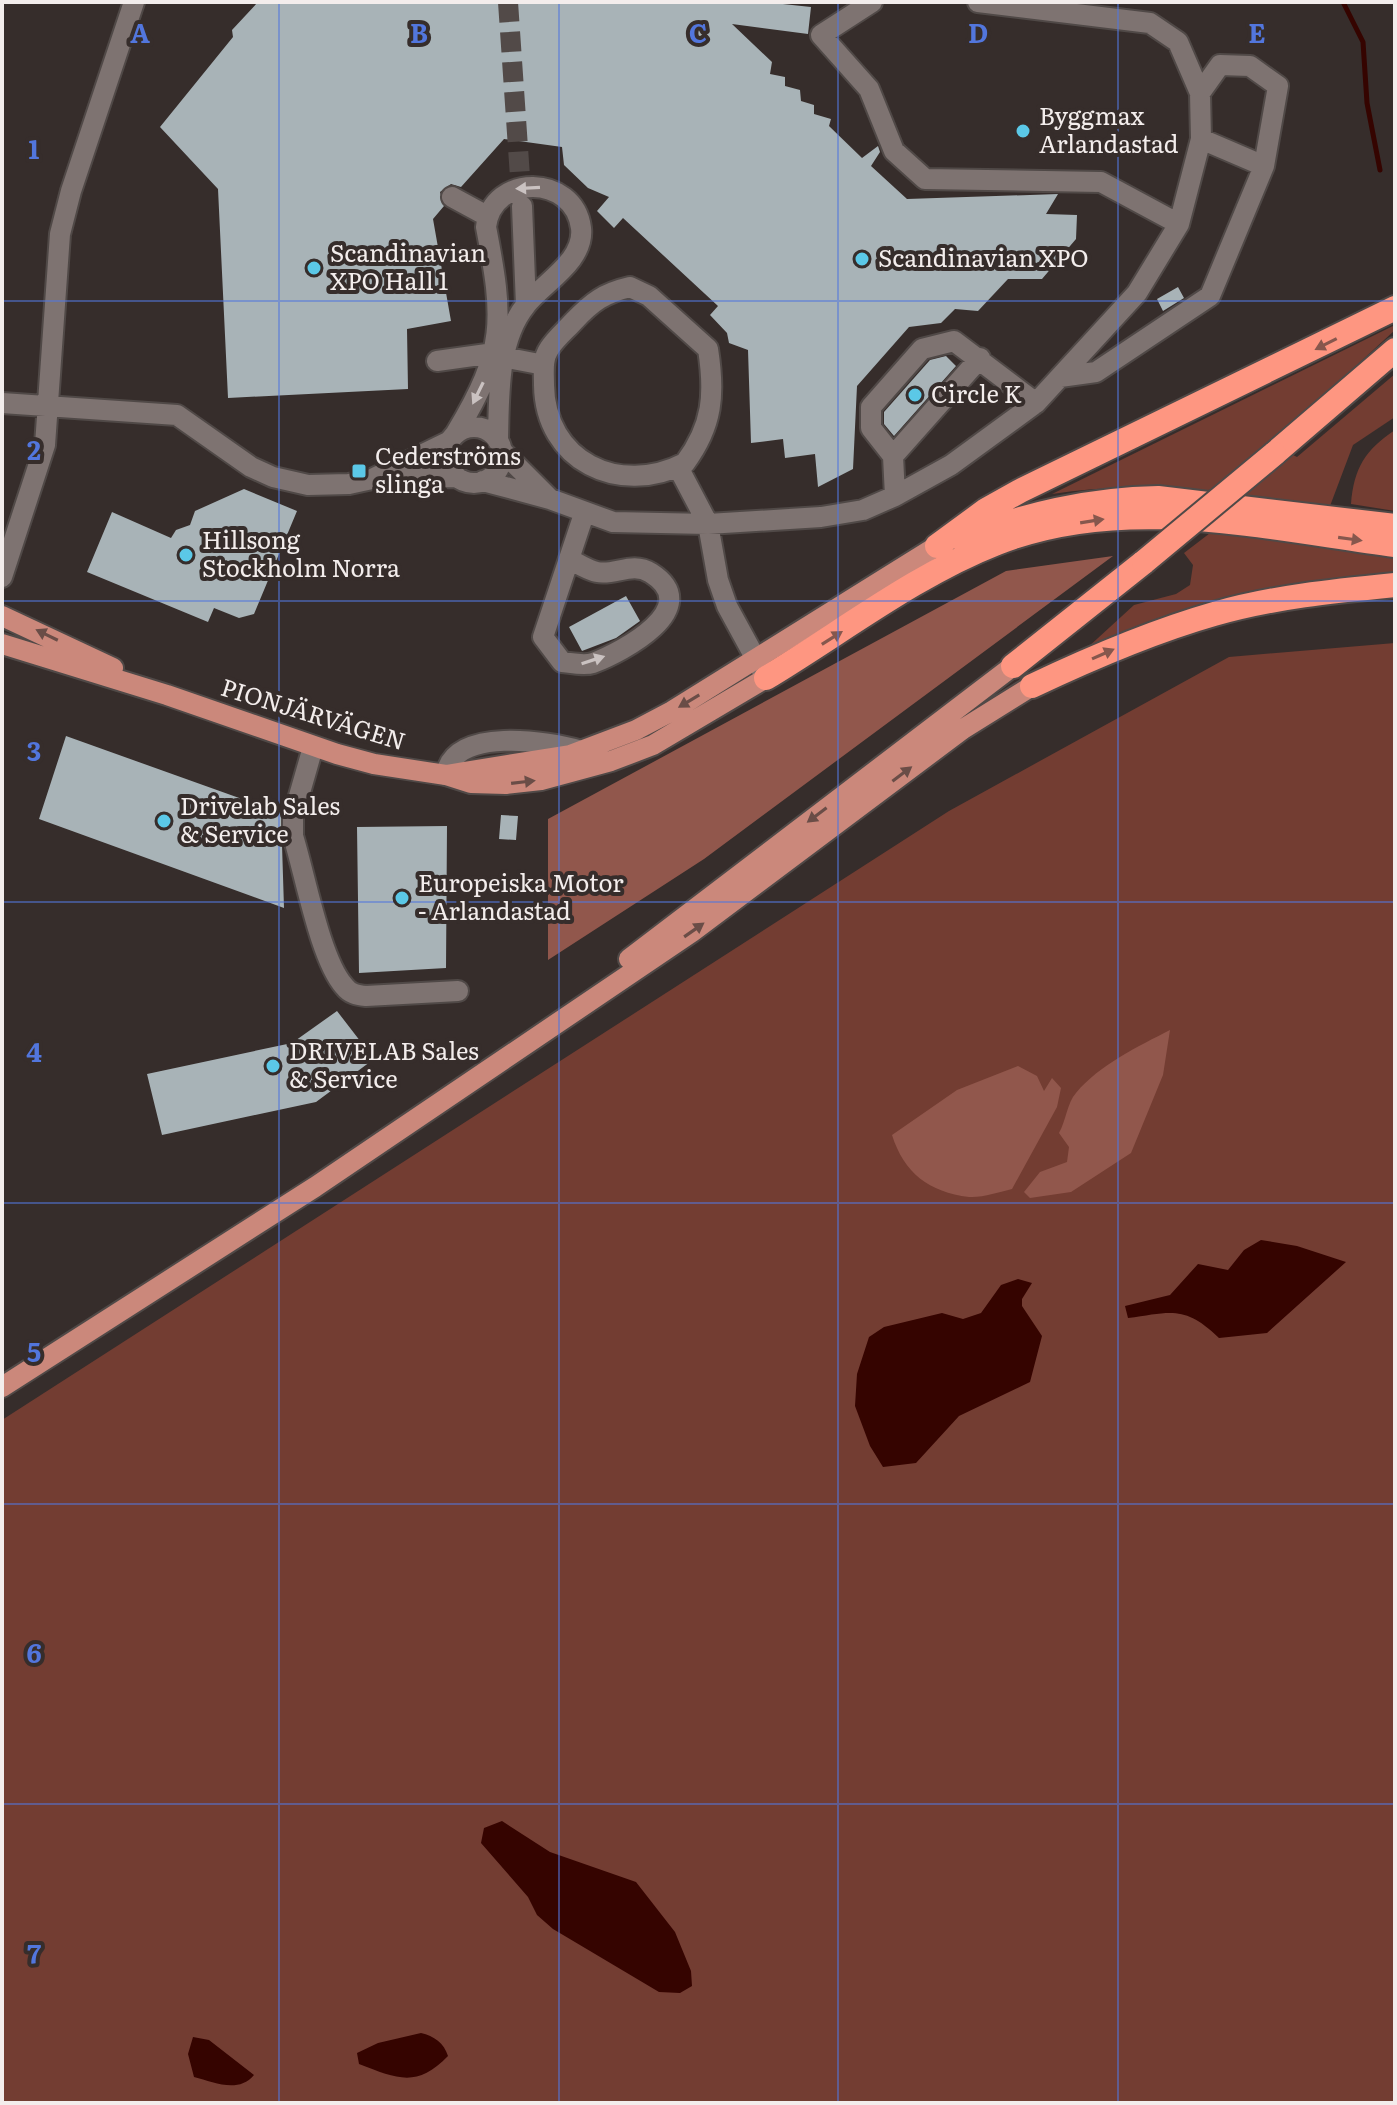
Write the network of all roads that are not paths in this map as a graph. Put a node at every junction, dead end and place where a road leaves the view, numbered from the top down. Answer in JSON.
{"nodes":[{"id":1,"x":134,"y":2,"type":"edge"},
{"id":2,"x":872,"y":2,"type":"edge"},
{"id":3,"x":978,"y":2,"type":"edge"},
{"id":4,"x":1200,"y":93,"type":"junction"},
{"id":5,"x":1201,"y":139,"type":"junction"},
{"id":6,"x":1264,"y":166,"type":"junction"},
{"id":7,"x":452,"y":197,"type":"dead end"},
{"id":8,"x":487,"y":216,"type":"junction"},
{"id":9,"x":1179,"y":224,"type":"junction"},
{"id":10,"x":500,"y":296,"type":"junction"},
{"id":11,"x":526,"y":305,"type":"junction"},
{"id":12,"x":1395,"y":308,"type":"edge"},
{"id":13,"x":1395,"y":350,"type":"edge"},
{"id":14,"x":499,"y":357,"type":"junction"},
{"id":15,"x":980,"y":358,"type":"junction"},
{"id":16,"x":437,"y":361,"type":"dead end"},
{"id":17,"x":544,"y":365,"type":"junction"},
{"id":18,"x":1060,"y":377,"type":"junction"},
{"id":19,"x":2,"y":403,"type":"edge"},
{"id":20,"x":1036,"y":403,"type":"junction"},
{"id":21,"x":50,"y":404,"type":"junction"},
{"id":22,"x":453,"y":437,"type":"junction"},
{"id":23,"x":500,"y":446,"type":"junction"},
{"id":24,"x":893,"y":456,"type":"junction"},
{"id":25,"x":678,"y":467,"type":"junction"},
{"id":26,"x":457,"y":477,"type":"junction"},
{"id":27,"x":372,"y":479,"type":"junction"},
{"id":28,"x":483,"y":481,"type":"junction"},
{"id":29,"x":895,"y":496,"type":"junction"},
{"id":30,"x":550,"y":499,"type":"junction"},
{"id":31,"x":584,"y":514,"type":"junction"},
{"id":32,"x":708,"y":524,"type":"junction"},
{"id":33,"x":1395,"y":526,"type":"edge"},
{"id":34,"x":1395,"y":545,"type":"edge"},
{"id":35,"x":937,"y":546,"type":"junction"},
{"id":36,"x":569,"y":559,"type":"junction"},
{"id":37,"x":2,"y":577,"type":"edge"},
{"id":38,"x":1395,"y":585,"type":"edge"},
{"id":39,"x":2,"y":616,"type":"edge"},
{"id":40,"x":2,"y":644,"type":"edge"},
{"id":41,"x":1013,"y":666,"type":"joint"},
{"id":42,"x":761,"y":669,"type":"junction"},
{"id":43,"x":1032,"y":686,"type":"joint"},
{"id":44,"x":167,"y":695,"type":"junction"},
{"id":45,"x":313,"y":747,"type":"junction"},
{"id":46,"x":446,"y":775,"type":"junction"},
{"id":47,"x":458,"y":991,"type":"dead end"},
{"id":48,"x":512,"y":1051,"type":"junction"},
{"id":49,"x":2,"y":1387,"type":"edge"}],
"edges":[{"from":1,"to":21,"type":"street"},
{"from":2,"to":9,"type":"street"},
{"from":3,"to":4,"type":"street"},
{"from":4,"to":5,"type":"street"},
{"from":4,"to":6,"type":"street"},
{"from":5,"to":6,"type":"street"},
{"from":5,"to":9,"type":"street"},
{"from":6,"to":18,"type":"street"},
{"from":7,"to":8,"type":"street"},
{"from":8,"to":10,"type":"street"},
{"from":11,"to":8,"type":"street","one_way":true},
{"from":9,"to":18,"type":"street"},
{"from":10,"to":11,"type":"street"},
{"from":10,"to":14,"type":"street"},
{"from":11,"to":14,"type":"street"},
{"from":12,"to":35,"type":"highway","one_way":true},
{"from":13,"to":41,"type":"highway","bridge":true},
{"from":14,"to":16,"type":"street"},
{"from":14,"to":17,"type":"street"},
{"from":14,"to":22,"type":"street","one_way":true},
{"from":14,"to":23,"type":"street"},
{"from":15,"to":20,"type":"street"},
{"from":15,"to":24,"type":"street"},
{"from":15,"to":24,"type":"street"},
{"from":17,"to":25,"type":"street"},
{"from":17,"to":25,"type":"street"},
{"from":18,"to":20,"type":"street"},
{"from":19,"to":21,"type":"street"},
{"from":20,"to":29,"type":"street"},
{"from":21,"to":27,"type":"street"},
{"from":21,"to":37,"type":"street"},
{"from":22,"to":23,"type":"street"},
{"from":22,"to":26,"type":"street"},
{"from":22,"to":27,"type":"street"},
{"from":23,"to":28,"type":"street"},
{"from":23,"to":30,"type":"street"},
{"from":24,"to":29,"type":"street"},
{"from":25,"to":32,"type":"street"},
{"from":26,"to":27,"type":"street"},
{"from":26,"to":28,"type":"street"},
{"from":28,"to":30,"type":"street"},
{"from":29,"to":32,"type":"street"},
{"from":30,"to":31,"type":"street"},
{"from":31,"to":32,"type":"street"},
{"from":31,"to":36,"type":"street"},
{"from":32,"to":42,"type":"street"},
{"from":33,"to":35,"type":"highway"},
{"from":42,"to":34,"type":"highway","one_way":true},
{"from":35,"to":42,"type":"main road","name":"PIONJÄRVÄGEN"},
{"from":36,"to":36,"type":"street","one_way":true},
{"from":43,"to":38,"type":"highway","one_way":true},
{"from":44,"to":39,"type":"main road","name":"PIONJÄRVÄGEN","one_way":true},
{"from":40,"to":44,"type":"main road","name":"PIONJÄRVÄGEN"},
{"from":41,"to":48,"type":"main road","one_way":true},
{"from":42,"to":46,"type":"main road","name":"PIONJÄRVÄGEN","one_way":true},
{"from":46,"to":42,"type":"main road","name":"PIONJÄRVÄGEN","one_way":true},
{"from":48,"to":43,"type":"main road","one_way":true},
{"from":44,"to":45,"type":"main road","name":"PIONJÄRVÄGEN"},
{"from":45,"to":46,"type":"main road","name":"PIONJÄRVÄGEN"},
{"from":45,"to":47,"type":"street"},
{"from":48,"to":49,"type":"main road"}]}
